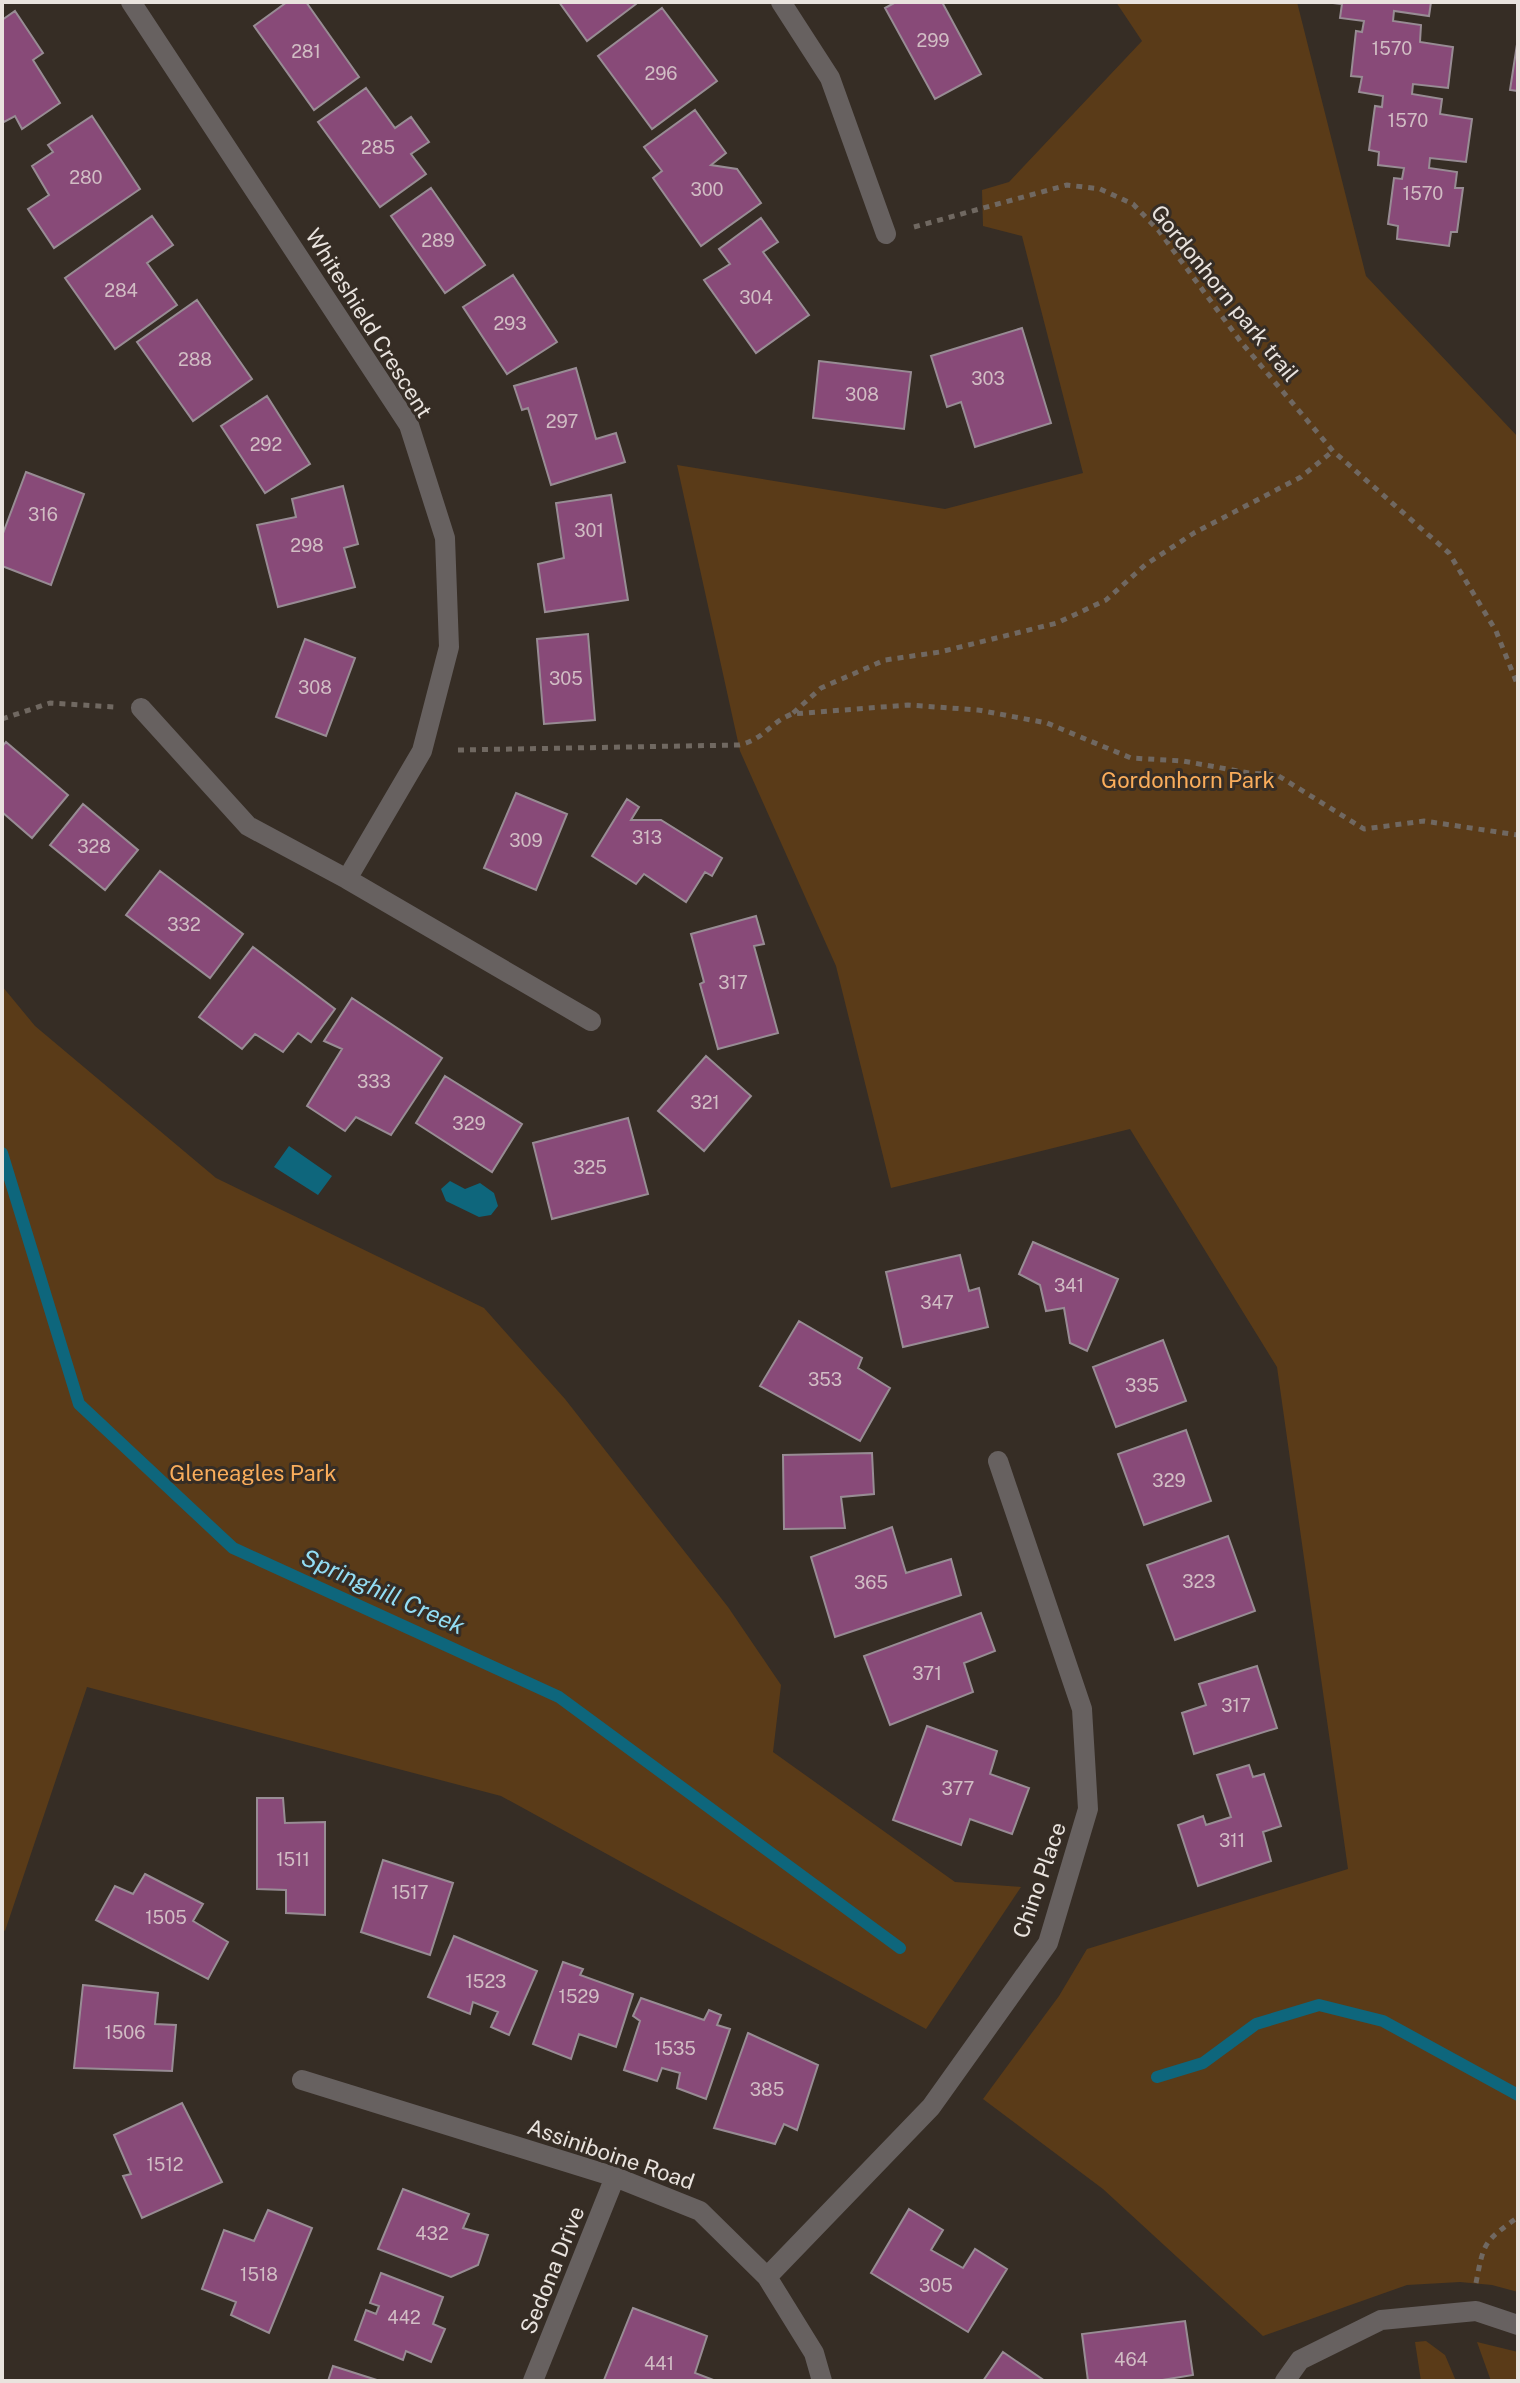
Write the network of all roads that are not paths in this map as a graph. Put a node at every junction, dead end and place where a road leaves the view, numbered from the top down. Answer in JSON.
{"nodes":[{"id":1,"x":131,"y":2,"type":"edge"},
{"id":2,"x":781,"y":2,"type":"edge"},
{"id":3,"x":886,"y":234,"type":"road end"},
{"id":4,"x":141,"y":708,"type":"road end"},
{"id":5,"x":347,"y":879,"type":"junction"},
{"id":6,"x":591,"y":1021,"type":"dead end"},
{"id":7,"x":998,"y":1461,"type":"dead end"},
{"id":8,"x":302,"y":2080,"type":"dead end"},
{"id":9,"x":615,"y":2177,"type":"junction"},
{"id":10,"x":767,"y":2277,"type":"junction"},
{"id":11,"x":1518,"y":2325,"type":"edge"},
{"id":12,"x":533,"y":2381,"type":"edge"},
{"id":13,"x":822,"y":2381,"type":"edge"},
{"id":14,"x":1285,"y":2381,"type":"edge"}],
"edges":[{"from":1,"to":5,"type":"street","name":"Whiteshield Crescent"},
{"from":2,"to":3,"type":"street"},
{"from":4,"to":5,"type":"street"},
{"from":5,"to":6,"type":"street"},
{"from":7,"to":10,"type":"street","name":"Chino Place"},
{"from":8,"to":9,"type":"street","name":"Assiniboine Road"},
{"from":9,"to":10,"type":"street","name":"Assiniboine Road"},
{"from":9,"to":12,"type":"street","name":"Sedona Drive"},
{"from":10,"to":13,"type":"street","name":"Assiniboine Road"},
{"from":11,"to":14,"type":"street"}]}
